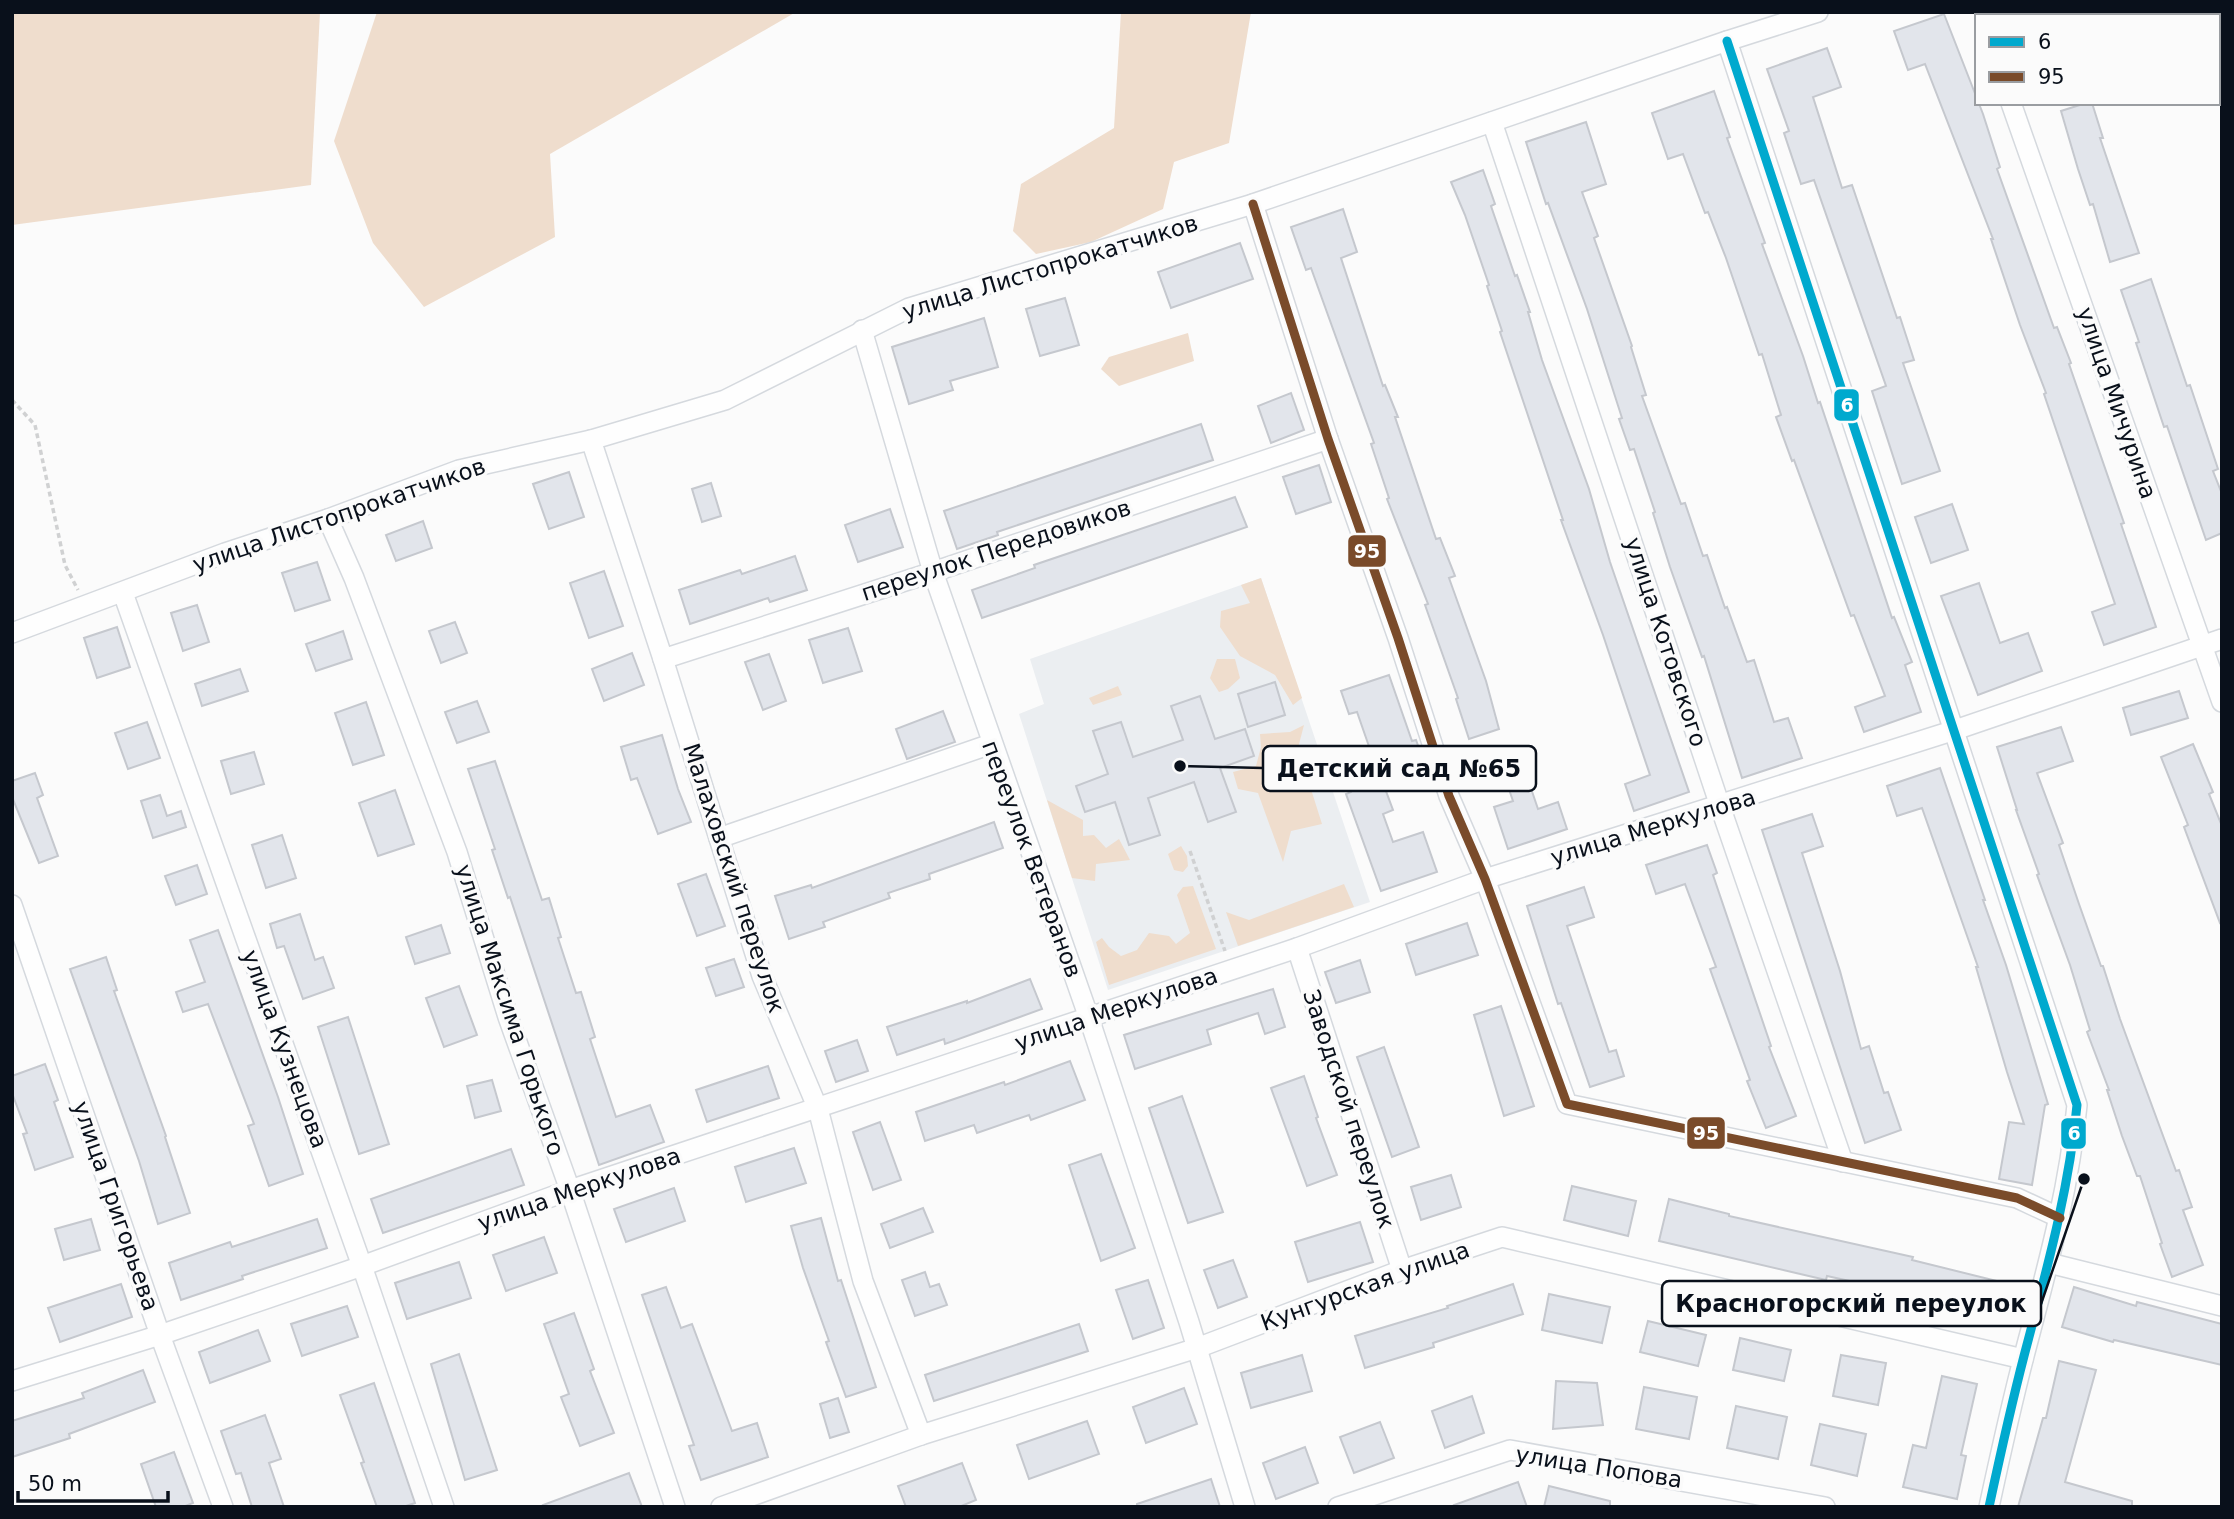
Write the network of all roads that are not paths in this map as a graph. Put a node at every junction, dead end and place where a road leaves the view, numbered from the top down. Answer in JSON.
{"nodes":[{"id":1,"x":1818,"y":12,"type":"edge"},
{"id":2,"x":1727,"y":41,"type":"junction"},
{"id":3,"x":2012,"y":105,"type":"edge"},
{"id":4,"x":1492,"y":122,"type":"junction"},
{"id":5,"x":1253,"y":204,"type":"junction"},
{"id":6,"x":862,"y":330,"type":"junction"},
{"id":7,"x":1328,"y":439,"type":"junction"},
{"id":8,"x":591,"y":440,"type":"junction"},
{"id":9,"x":328,"y":519,"type":"junction"},
{"id":10,"x":933,"y":572,"type":"junction"},
{"id":11,"x":123,"y":593,"type":"junction"},
{"id":12,"x":12,"y":633,"type":"edge"},
{"id":13,"x":2222,"y":639,"type":"edge"},
{"id":14,"x":2203,"y":645,"type":"junction"},
{"id":15,"x":663,"y":659,"type":"junction"},
{"id":16,"x":2222,"y":702,"type":"edge"},
{"id":17,"x":1955,"y":730,"type":"junction"},
{"id":18,"x":991,"y":744,"type":"junction"},
{"id":19,"x":1720,"y":806,"type":"junction"},
{"id":20,"x":719,"y":838,"type":"junction"},
{"id":21,"x":1485,"y":879,"type":"junction"},
{"id":22,"x":12,"y":905,"type":"edge"},
{"id":23,"x":1297,"y":948,"type":"junction"},
{"id":24,"x":1089,"y":1018,"type":"junction"},
{"id":25,"x":818,"y":1109,"type":"junction"},
{"id":26,"x":1843,"y":1162,"type":"junction"},
{"id":27,"x":570,"y":1190,"type":"junction"},
{"id":28,"x":2060,"y":1218,"type":"junction"},
{"id":29,"x":2049,"y":1263,"type":"junction"},
{"id":30,"x":362,"y":1266,"type":"junction"},
{"id":31,"x":1402,"y":1270,"type":"junction"},
{"id":32,"x":2222,"y":1306,"type":"edge"},
{"id":33,"x":160,"y":1335,"type":"junction"},
{"id":34,"x":1197,"y":1348,"type":"junction"},
{"id":35,"x":2023,"y":1359,"type":"junction"},
{"id":36,"x":12,"y":1381,"type":"edge"},
{"id":37,"x":921,"y":1435,"type":"junction"},
{"id":38,"x":223,"y":1507,"type":"edge"},
{"id":39,"x":444,"y":1507,"type":"edge"},
{"id":40,"x":675,"y":1507,"type":"edge"},
{"id":41,"x":722,"y":1507,"type":"edge"},
{"id":42,"x":1245,"y":1507,"type":"edge"},
{"id":43,"x":1339,"y":1507,"type":"edge"},
{"id":44,"x":1825,"y":1507,"type":"edge"},
{"id":45,"x":1989,"y":1507,"type":"edge"}],
"edges":[{"from":1,"to":2,"type":"street","name":"улица Листопрокатчиков"},
{"from":2,"to":4,"type":"street","name":"улица Листопрокатчиков"},
{"from":2,"to":17,"type":"street"},
{"from":3,"to":14,"type":"street","name":"улица Мичурина"},
{"from":4,"to":5,"type":"street","name":"улица Листопрокатчиков"},
{"from":4,"to":19,"type":"street","name":"улица Котовского"},
{"from":5,"to":6,"type":"street","name":"улица Листопрокатчиков"},
{"from":5,"to":7,"type":"street"},
{"from":6,"to":8,"type":"street","name":"улица Листопрокатчиков"},
{"from":6,"to":10,"type":"street","name":"переулок Ветеранов"},
{"from":7,"to":10,"type":"street","name":"переулок Передовиков"},
{"from":7,"to":21,"type":"street"},
{"from":8,"to":9,"type":"street","name":"улица Листопрокатчиков"},
{"from":8,"to":15,"type":"street","name":"Малаховский переулок"},
{"from":9,"to":11,"type":"street","name":"улица Листопрокатчиков"},
{"from":9,"to":27,"type":"street","name":"улица Максима Горького"},
{"from":10,"to":15,"type":"street","name":"переулок Передовиков"},
{"from":10,"to":18,"type":"street","name":"переулок Ветеранов"},
{"from":11,"to":12,"type":"street","name":"улица Листопрокатчиков"},
{"from":11,"to":30,"type":"street","name":"улица Кузнецова"},
{"from":13,"to":14,"type":"street","name":"улица Меркулова"},
{"from":14,"to":16,"type":"street","name":"улица Мичурина"},
{"from":14,"to":17,"type":"street","name":"улица Меркулова"},
{"from":15,"to":20,"type":"street","name":"Малаховский переулок"},
{"from":17,"to":19,"type":"street","name":"улица Меркулова"},
{"from":17,"to":28,"type":"street"},
{"from":18,"to":20,"type":"street"},
{"from":18,"to":24,"type":"street","name":"переулок Ветеранов"},
{"from":19,"to":21,"type":"street","name":"улица Меркулова"},
{"from":19,"to":26,"type":"street","name":"улица Котовского"},
{"from":20,"to":25,"type":"street","name":"Малаховский переулок"},
{"from":21,"to":23,"type":"street","name":"улица Меркулова"},
{"from":21,"to":26,"type":"street"},
{"from":22,"to":33,"type":"street","name":"улица Григорьева"},
{"from":23,"to":24,"type":"street","name":"улица Меркулова"},
{"from":23,"to":31,"type":"street","name":"Заводской переулок"},
{"from":24,"to":25,"type":"street","name":"улица Меркулова"},
{"from":24,"to":34,"type":"street","name":"переулок Ветеранов"},
{"from":25,"to":27,"type":"street","name":"улица Меркулова"},
{"from":25,"to":37,"type":"street","name":"Малаховский переулок"},
{"from":26,"to":28,"type":"street"},
{"from":27,"to":30,"type":"street","name":"улица Меркулова"},
{"from":27,"to":40,"type":"street","name":"улица Максима Горького"},
{"from":28,"to":29,"type":"street"},
{"from":29,"to":32,"type":"street"},
{"from":29,"to":35,"type":"street"},
{"from":30,"to":33,"type":"street","name":"улица Меркулова"},
{"from":30,"to":39,"type":"street","name":"улица Кузнецова"},
{"from":31,"to":34,"type":"street","name":"Кунгурская улица"},
{"from":31,"to":35,"type":"street","name":"Кунгурская улица"},
{"from":33,"to":36,"type":"street","name":"улица Меркулова"},
{"from":33,"to":38,"type":"street","name":"улица Григорьева"},
{"from":34,"to":37,"type":"street","name":"Кунгурская улица"},
{"from":34,"to":42,"type":"street","name":"переулок Ветеранов"},
{"from":35,"to":45,"type":"street"},
{"from":37,"to":41,"type":"street","name":"Кунгурская улица"},
{"from":43,"to":44,"type":"street","name":"улица Попова"}]}
